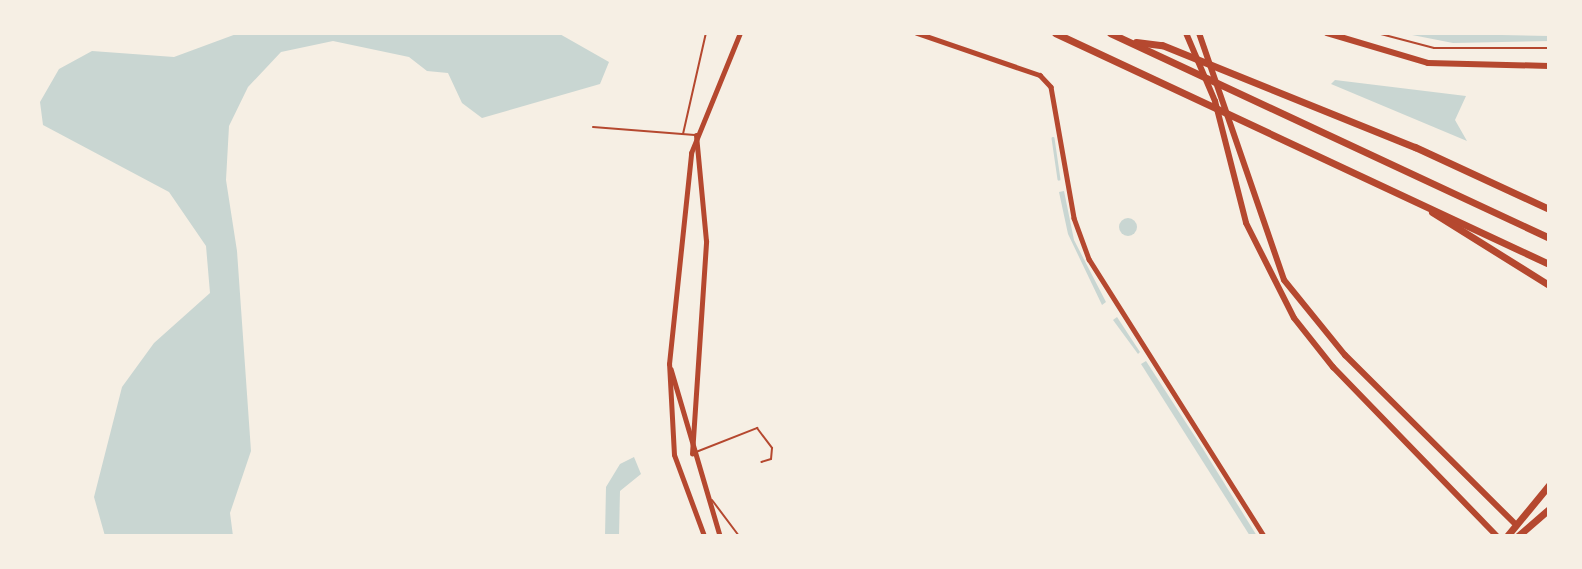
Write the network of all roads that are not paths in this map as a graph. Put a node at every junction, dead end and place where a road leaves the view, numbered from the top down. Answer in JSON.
{"nodes":[{"id":1,"x":706,"y":33,"type":"edge"},
{"id":2,"x":740,"y":33,"type":"edge"},
{"id":3,"x":917,"y":33,"type":"edge"},
{"id":4,"x":1055,"y":33,"type":"edge"},
{"id":5,"x":1110,"y":33,"type":"edge"},
{"id":6,"x":1186,"y":33,"type":"edge"},
{"id":7,"x":1199,"y":33,"type":"edge"},
{"id":8,"x":1327,"y":33,"type":"edge"},
{"id":9,"x":1128,"y":41,"type":"junction"},
{"id":10,"x":1549,"y":66,"type":"edge"},
{"id":11,"x":593,"y":127,"type":"dead end"},
{"id":12,"x":683,"y":134,"type":"junction"},
{"id":13,"x":696,"y":135,"type":"junction"},
{"id":14,"x":1399,"y":191,"type":"junction"},
{"id":15,"x":1549,"y":209,"type":"edge"},
{"id":16,"x":1549,"y":238,"type":"edge"},
{"id":17,"x":1549,"y":264,"type":"edge"},
{"id":18,"x":1549,"y":285,"type":"edge"},
{"id":19,"x":669,"y":364,"type":"junction"},
{"id":20,"x":692,"y":454,"type":"junction"},
{"id":21,"x":761,"y":462,"type":"dead end"},
{"id":22,"x":1549,"y":485,"type":"edge"},
{"id":23,"x":703,"y":492,"type":"junction"},
{"id":24,"x":1549,"y":509,"type":"edge"},
{"id":25,"x":1514,"y":523,"type":"junction"},
{"id":26,"x":704,"y":536,"type":"edge"},
{"id":27,"x":720,"y":536,"type":"edge"},
{"id":28,"x":739,"y":536,"type":"edge"},
{"id":29,"x":1264,"y":536,"type":"edge"},
{"id":30,"x":1497,"y":536,"type":"edge"},
{"id":31,"x":1507,"y":536,"type":"edge"},
{"id":32,"x":1518,"y":536,"type":"edge"}],
"edges":[{"from":1,"to":12,"type":"lane"},
{"from":2,"to":13,"type":"street"},
{"from":3,"to":29,"type":"street"},
{"from":4,"to":14,"type":"highway"},
{"from":5,"to":9,"type":"highway"},
{"from":6,"to":30,"type":"main road"},
{"from":7,"to":25,"type":"main road"},
{"from":8,"to":10,"type":"main road"},
{"from":9,"to":15,"type":"highway"},
{"from":9,"to":16,"type":"highway"},
{"from":11,"to":12,"type":"lane"},
{"from":12,"to":13,"type":"lane"},
{"from":13,"to":19,"type":"street"},
{"from":13,"to":20,"type":"street"},
{"from":14,"to":17,"type":"highway"},
{"from":14,"to":18,"type":"highway"},
{"from":19,"to":20,"type":"street"},
{"from":19,"to":26,"type":"street"},
{"from":20,"to":21,"type":"lane"},
{"from":20,"to":23,"type":"street"},
{"from":22,"to":25,"type":"highway"},
{"from":23,"to":27,"type":"street"},
{"from":23,"to":28,"type":"lane"},
{"from":24,"to":32,"type":"highway"},
{"from":25,"to":31,"type":"highway"}]}
